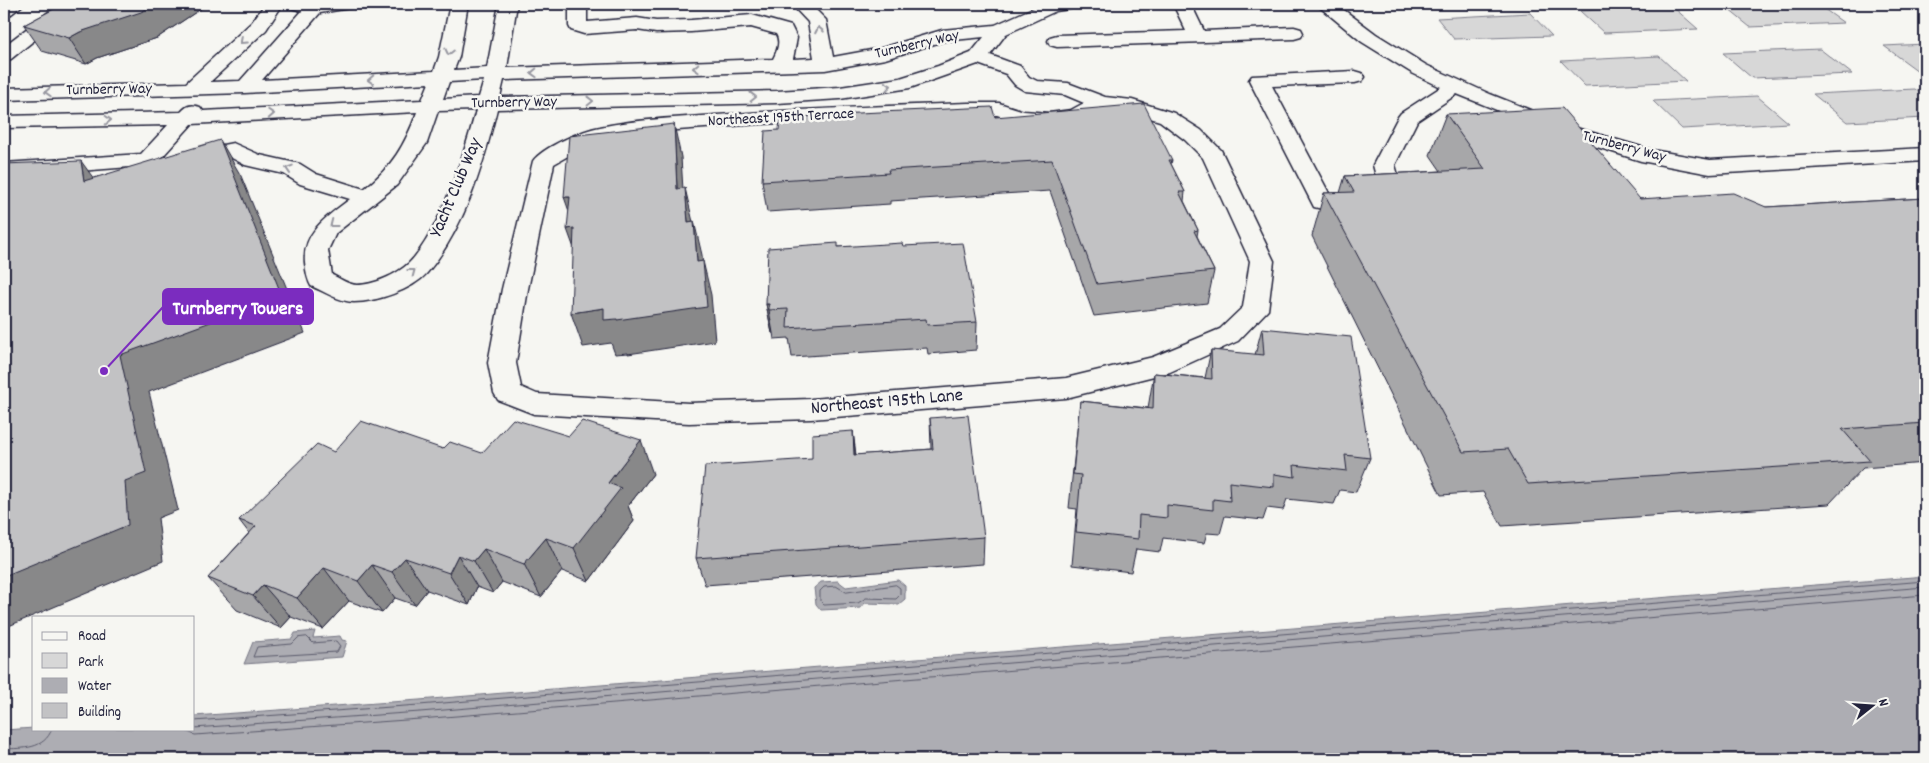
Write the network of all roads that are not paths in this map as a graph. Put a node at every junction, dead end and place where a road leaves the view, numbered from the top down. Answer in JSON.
{"nodes":[{"id":1,"x":15,"y":4,"type":"edge"},
{"id":2,"x":70,"y":4,"type":"edge"},
{"id":3,"x":274,"y":4,"type":"edge"},
{"id":4,"x":344,"y":4,"type":"edge"},
{"id":5,"x":459,"y":4,"type":"edge"},
{"id":6,"x":508,"y":4,"type":"edge"},
{"id":7,"x":578,"y":4,"type":"edge"},
{"id":8,"x":800,"y":4,"type":"edge"},
{"id":9,"x":1068,"y":4,"type":"edge"},
{"id":10,"x":1182,"y":4,"type":"edge"},
{"id":11,"x":1325,"y":4,"type":"edge"},
{"id":12,"x":305,"y":6,"type":"edge"},
{"id":13,"x":625,"y":9,"type":"dead end"},
{"id":14,"x":4,"y":11,"type":"edge"},
{"id":15,"x":637,"y":24,"type":"junction"},
{"id":16,"x":999,"y":30,"type":"junction"},
{"id":17,"x":1294,"y":33,"type":"dead end"},
{"id":18,"x":1198,"y":36,"type":"junction"},
{"id":19,"x":1057,"y":42,"type":"dead end"},
{"id":20,"x":4,"y":55,"type":"edge"},
{"id":21,"x":978,"y":57,"type":"junction"},
{"id":22,"x":830,"y":64,"type":"junction"},
{"id":23,"x":780,"y":66,"type":"junction"},
{"id":24,"x":495,"y":74,"type":"junction"},
{"id":25,"x":1354,"y":76,"type":"dead end"},
{"id":26,"x":442,"y":77,"type":"junction"},
{"id":27,"x":1456,"y":86,"type":"junction"},
{"id":28,"x":245,"y":87,"type":"junction"},
{"id":29,"x":192,"y":88,"type":"junction"},
{"id":30,"x":214,"y":88,"type":"junction"},
{"id":31,"x":840,"y":93,"type":"junction"},
{"id":32,"x":4,"y":94,"type":"edge"},
{"id":33,"x":487,"y":103,"type":"junction"},
{"id":34,"x":1101,"y":103,"type":"junction"},
{"id":35,"x":430,"y":105,"type":"junction"},
{"id":36,"x":187,"y":118,"type":"junction"},
{"id":37,"x":4,"y":122,"type":"edge"},
{"id":38,"x":600,"y":133,"type":"joint"},
{"id":39,"x":1925,"y":155,"type":"edge"},
{"id":40,"x":147,"y":160,"type":"junction"},
{"id":41,"x":4,"y":170,"type":"edge"},
{"id":42,"x":367,"y":197,"type":"junction"}],
"edges":[{"from":1,"to":14,"type":"main road"},
{"from":2,"to":20,"type":"main road"},
{"from":3,"to":29,"type":"main road","one_way":true},
{"from":4,"to":12,"type":"main road"},
{"from":5,"to":26,"type":"main road","name":"Yacht Club Way","one_way":true},
{"from":6,"to":24,"type":"main road","name":"Yacht Club Way"},
{"from":7,"to":15,"type":"main road"},
{"from":22,"to":8,"type":"main road","one_way":true},
{"from":9,"to":16,"type":"main road","name":"Turnberry Way"},
{"from":10,"to":18,"type":"main road"},
{"from":11,"to":27,"type":"main road","name":"Turnberry Way"},
{"from":12,"to":28,"type":"main road"},
{"from":13,"to":15,"type":"main road"},
{"from":15,"to":23,"type":"main road"},
{"from":16,"to":21,"type":"main road","name":"Turnberry Way"},
{"from":16,"to":22,"type":"main road","name":"Turnberry Way"},
{"from":17,"to":18,"type":"main road"},
{"from":18,"to":19,"type":"main road"},
{"from":31,"to":21,"type":"main road","name":"Turnberry Way","one_way":true},
{"from":21,"to":34,"type":"main road","name":"Northeast 195th Lane"},
{"from":22,"to":23,"type":"main road","name":"Turnberry Way"},
{"from":22,"to":31,"type":"main road"},
{"from":23,"to":24,"type":"main road","name":"Turnberry Way","one_way":true},
{"from":24,"to":26,"type":"main road","name":"Turnberry Way"},
{"from":24,"to":33,"type":"main road","name":"Yacht Club Way"},
{"from":25,"to":27,"type":"main road"},
{"from":26,"to":28,"type":"main road","name":"Turnberry Way","one_way":true},
{"from":26,"to":35,"type":"main road","name":"Yacht Club Way"},
{"from":27,"to":39,"type":"main road","name":"Turnberry Way"},
{"from":28,"to":30,"type":"main road","name":"Turnberry Way"},
{"from":29,"to":30,"type":"main road","name":"Turnberry Way"},
{"from":29,"to":32,"type":"main road","name":"Turnberry Way","one_way":true},
{"from":30,"to":36,"type":"main road"},
{"from":33,"to":31,"type":"main road","name":"Turnberry Way","one_way":true},
{"from":33,"to":35,"type":"main road","name":"Turnberry Way"},
{"from":42,"to":33,"type":"main road","name":"Yacht Club Way","one_way":true},
{"from":34,"to":38,"type":"main road","name":"Northeast 195th Terrace"},
{"from":34,"to":38,"type":"main road","name":"Northeast 195th Lane"},
{"from":36,"to":35,"type":"main road","name":"Turnberry Way","one_way":true},
{"from":35,"to":42,"type":"main road","name":"Yacht Club Way"},
{"from":37,"to":36,"type":"main road","name":"Turnberry Way","one_way":true},
{"from":36,"to":40,"type":"main road"},
{"from":40,"to":41,"type":"main road"},
{"from":42,"to":40,"type":"main road","one_way":true}]}
